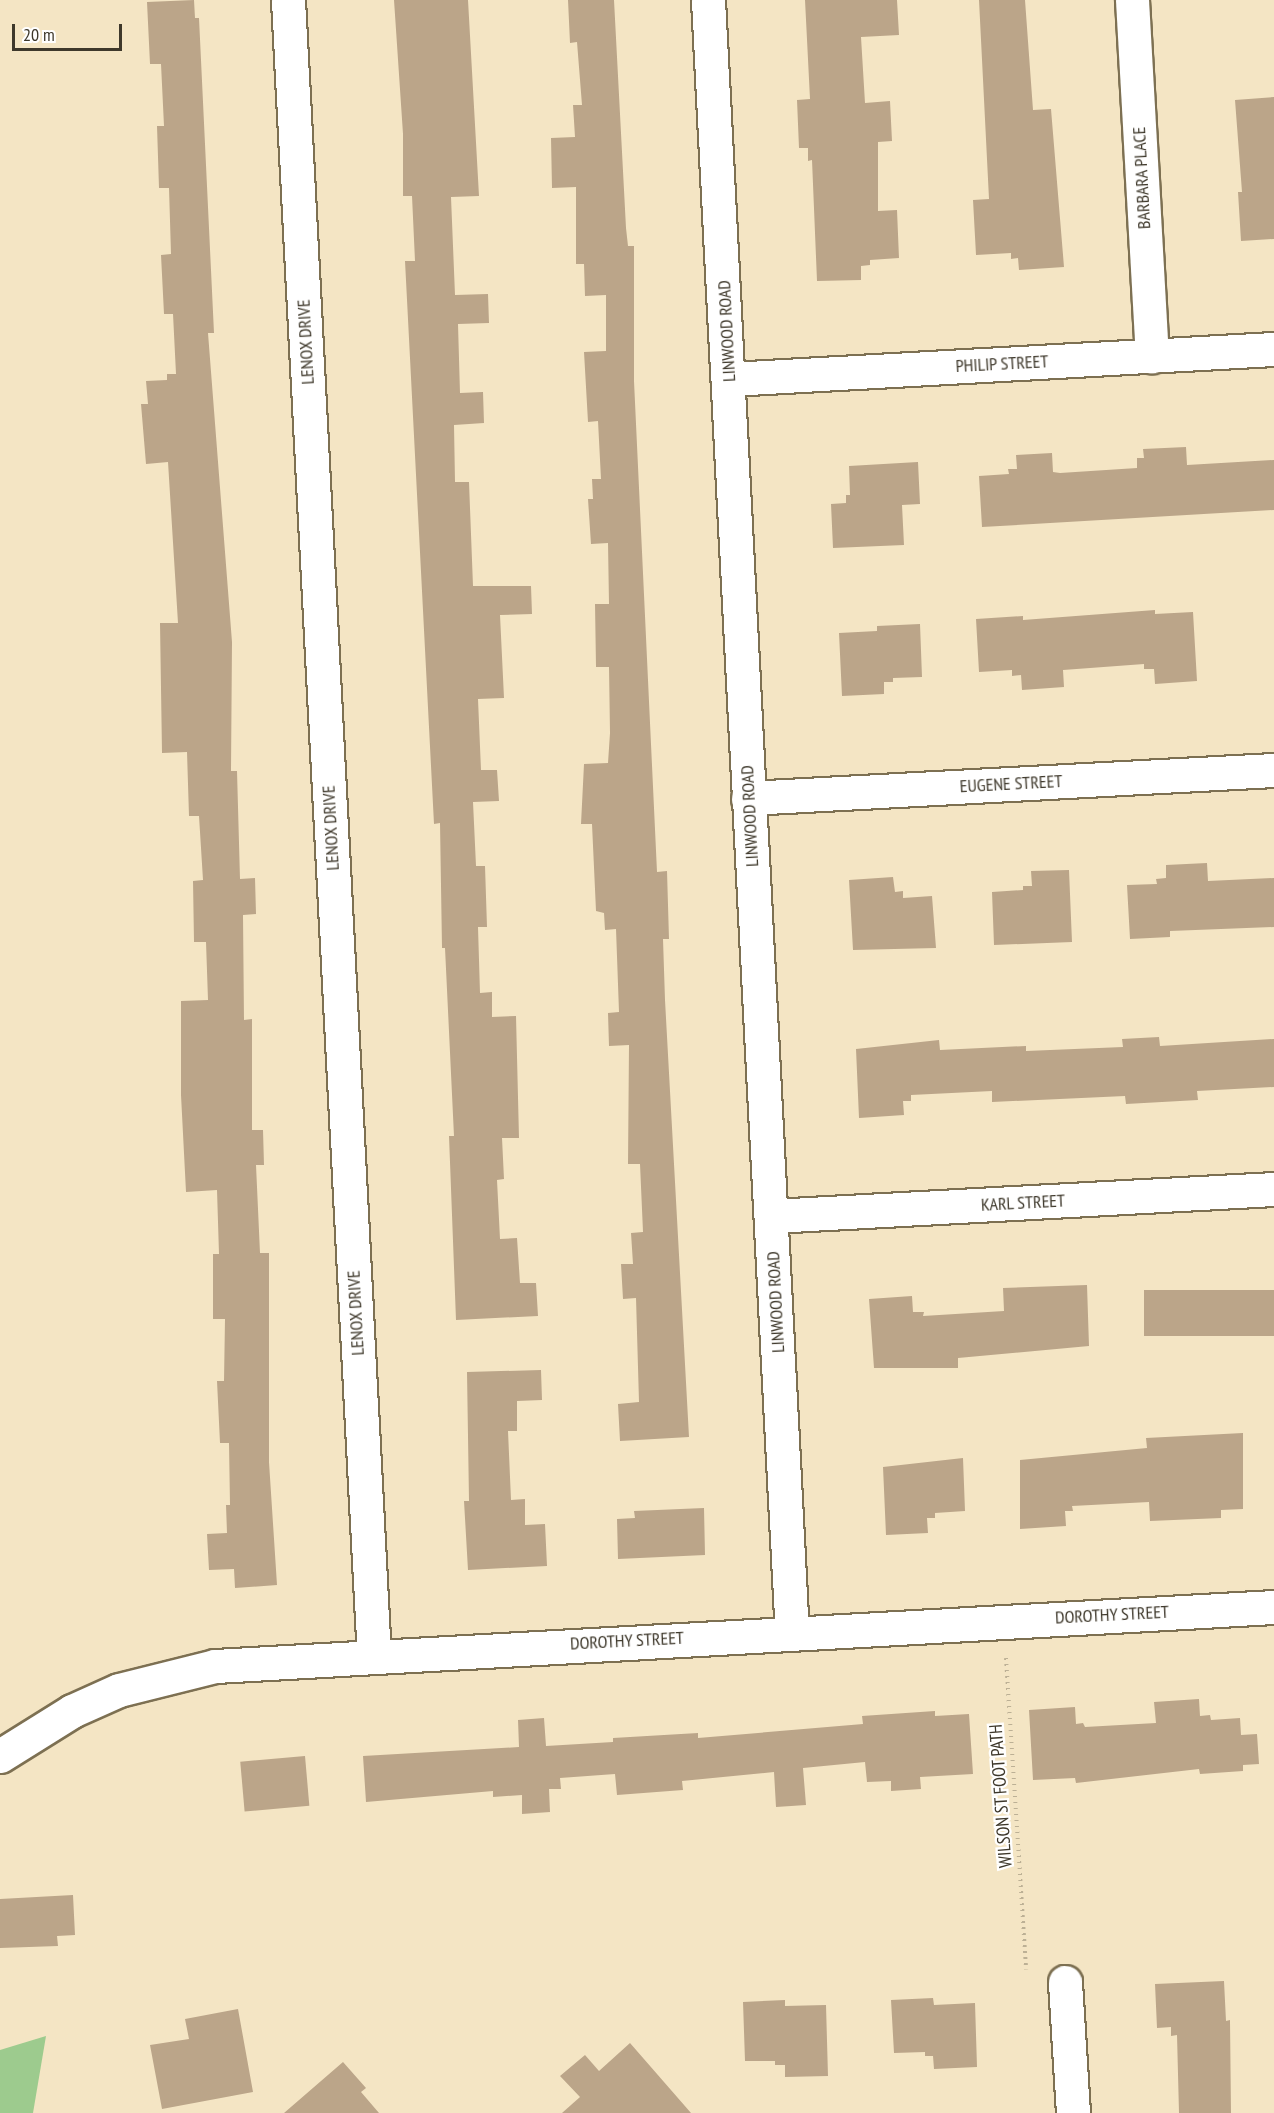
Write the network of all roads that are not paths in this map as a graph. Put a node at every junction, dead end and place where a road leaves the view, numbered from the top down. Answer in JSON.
{"nodes":[{"id":1,"x":288,"y":0,"type":"edge"},
{"id":2,"x":708,"y":0,"type":"edge"},
{"id":3,"x":1132,"y":0,"type":"edge"},
{"id":4,"x":1274,"y":349,"type":"edge"},
{"id":5,"x":1152,"y":356,"type":"junction"},
{"id":6,"x":730,"y":379,"type":"junction"},
{"id":7,"x":1274,"y":770,"type":"edge"},
{"id":8,"x":748,"y":798,"type":"junction"},
{"id":9,"x":1274,"y":1189,"type":"edge"},
{"id":10,"x":772,"y":1216,"type":"junction"},
{"id":11,"x":1274,"y":1606,"type":"edge"},
{"id":12,"x":792,"y":1632,"type":"junction"},
{"id":13,"x":375,"y":1655,"type":"junction"},
{"id":14,"x":0,"y":1756,"type":"edge"},
{"id":15,"x":1065,"y":1982,"type":"dead end"},
{"id":16,"x":1073,"y":2113,"type":"edge"}],
"edges":[{"from":1,"to":13,"type":"street","name":"LENOX DRIVE"},
{"from":2,"to":6,"type":"street","name":"LINWOOD ROAD"},
{"from":3,"to":5,"type":"street","name":"BARBARA PLACE"},
{"from":4,"to":5,"type":"street","name":"PHILIP STREET"},
{"from":5,"to":6,"type":"street","name":"PHILIP STREET"},
{"from":6,"to":8,"type":"street","name":"LINWOOD ROAD"},
{"from":7,"to":8,"type":"street","name":"EUGENE STREET"},
{"from":8,"to":10,"type":"street","name":"LINWOOD ROAD"},
{"from":9,"to":10,"type":"street","name":"KARL STREET"},
{"from":10,"to":12,"type":"street","name":"LINWOOD ROAD"},
{"from":11,"to":12,"type":"street","name":"DOROTHY STREET"},
{"from":12,"to":13,"type":"street","name":"DOROTHY STREET"},
{"from":13,"to":14,"type":"street","name":"DOROTHY STREET"},
{"from":15,"to":16,"type":"street"}]}
